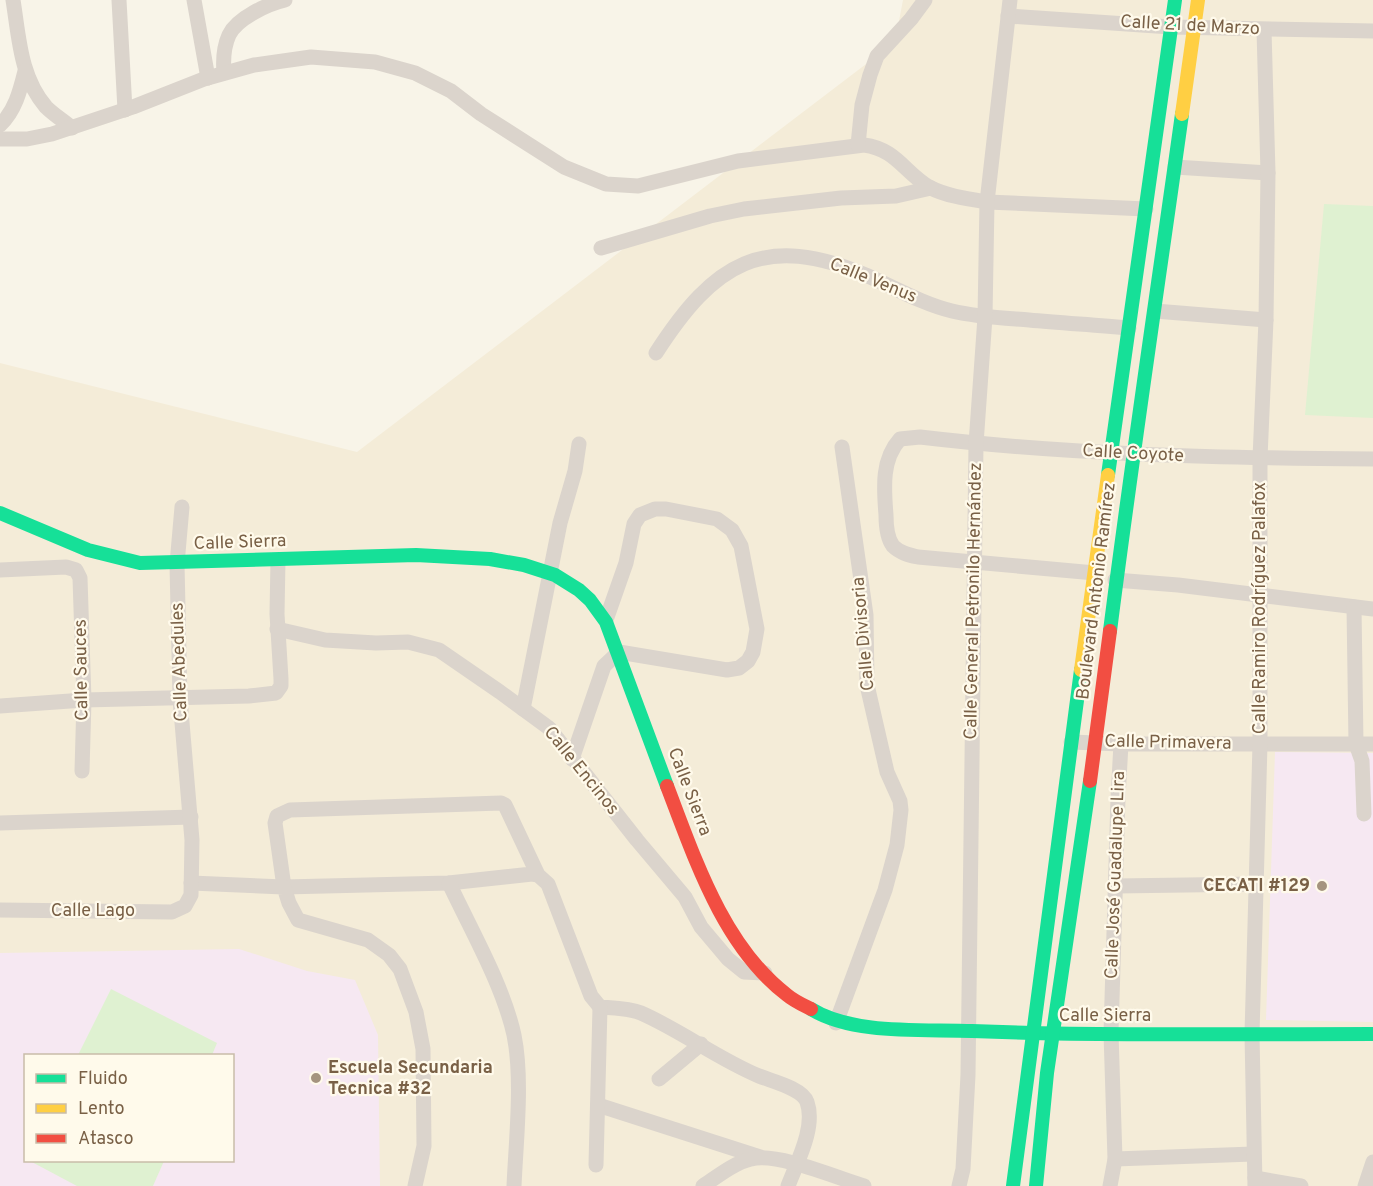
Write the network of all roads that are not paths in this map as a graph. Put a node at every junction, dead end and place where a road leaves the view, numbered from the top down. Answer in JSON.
{"nodes":[{"id":1,"x":13,"y":0,"type":"edge"},
{"id":2,"x":119,"y":0,"type":"edge"},
{"id":3,"x":194,"y":0,"type":"edge"},
{"id":4,"x":285,"y":0,"type":"edge"},
{"id":5,"x":925,"y":0,"type":"edge"},
{"id":6,"x":1010,"y":0,"type":"edge"},
{"id":7,"x":1175,"y":0,"type":"edge"},
{"id":8,"x":1198,"y":0,"type":"edge"},
{"id":9,"x":1008,"y":16,"type":"junction"},
{"id":10,"x":1171,"y":27,"type":"junction"},
{"id":11,"x":1194,"y":27,"type":"junction"},
{"id":12,"x":1264,"y":30,"type":"junction"},
{"id":13,"x":1373,"y":31,"type":"edge"},
{"id":14,"x":25,"y":71,"type":"junction"},
{"id":15,"x":224,"y":73,"type":"junction"},
{"id":16,"x":208,"y":78,"type":"junction"},
{"id":17,"x":125,"y":110,"type":"junction"},
{"id":18,"x":0,"y":125,"type":"edge"},
{"id":19,"x":72,"y":128,"type":"junction"},
{"id":20,"x":0,"y":139,"type":"edge"},
{"id":21,"x":858,"y":145,"type":"junction"},
{"id":22,"x":1175,"y":167,"type":"junction"},
{"id":23,"x":1268,"y":173,"type":"junction"},
{"id":24,"x":931,"y":188,"type":"junction"},
{"id":25,"x":987,"y":202,"type":"junction"},
{"id":26,"x":1146,"y":209,"type":"junction"},
{"id":27,"x":601,"y":248,"type":"dead end"},
{"id":28,"x":1155,"y":310,"type":"junction"},
{"id":29,"x":985,"y":317,"type":"junction"},
{"id":30,"x":1266,"y":320,"type":"junction"},
{"id":31,"x":1129,"y":328,"type":"junction"},
{"id":32,"x":656,"y":353,"type":"dead end"},
{"id":33,"x":579,"y":444,"type":"dead end"},
{"id":34,"x":976,"y":444,"type":"junction"},
{"id":35,"x":842,"y":447,"type":"dead end"},
{"id":36,"x":1110,"y":454,"type":"junction"},
{"id":37,"x":1132,"y":455,"type":"junction"},
{"id":38,"x":1260,"y":458,"type":"junction"},
{"id":39,"x":1373,"y":459,"type":"edge"},
{"id":40,"x":183,"y":507,"type":"dead end"},
{"id":41,"x":0,"y":513,"type":"edge"},
{"id":42,"x":278,"y":560,"type":"junction"},
{"id":43,"x":975,"y":562,"type":"junction"},
{"id":44,"x":177,"y":564,"type":"junction"},
{"id":45,"x":0,"y":570,"type":"edge"},
{"id":46,"x":550,"y":573,"type":"junction"},
{"id":47,"x":1095,"y":573,"type":"junction"},
{"id":48,"x":1115,"y":580,"type":"junction"},
{"id":49,"x":1260,"y":597,"type":"junction"},
{"id":50,"x":1354,"y":607,"type":"junction"},
{"id":51,"x":1373,"y":609,"type":"edge"},
{"id":52,"x":606,"y":620,"type":"junction"},
{"id":53,"x":277,"y":629,"type":"junction"},
{"id":54,"x":619,"y":652,"type":"junction"},
{"id":55,"x":180,"y":699,"type":"junction"},
{"id":56,"x":84,"y":700,"type":"junction"},
{"id":57,"x":0,"y":706,"type":"edge"},
{"id":58,"x":523,"y":709,"type":"junction"},
{"id":59,"x":1071,"y":742,"type":"junction"},
{"id":60,"x":1096,"y":742,"type":"junction"},
{"id":61,"x":1121,"y":744,"type":"junction"},
{"id":62,"x":1260,"y":744,"type":"junction"},
{"id":63,"x":1356,"y":744,"type":"junction"},
{"id":64,"x":1373,"y":744,"type":"edge"},
{"id":65,"x":572,"y":759,"type":"junction"},
{"id":66,"x":82,"y":771,"type":"dead end"},
{"id":67,"x":1364,"y":814,"type":"dead end"},
{"id":68,"x":190,"y":817,"type":"junction"},
{"id":69,"x":0,"y":823,"type":"edge"},
{"id":70,"x":538,"y":875,"type":"junction"},
{"id":71,"x":191,"y":883,"type":"junction"},
{"id":72,"x":449,"y":883,"type":"junction"},
{"id":73,"x":1257,"y":885,"type":"junction"},
{"id":74,"x":1116,"y":886,"type":"junction"},
{"id":75,"x":284,"y":887,"type":"junction"},
{"id":76,"x":185,"y":906,"type":"joint"},
{"id":77,"x":0,"y":910,"type":"edge"},
{"id":78,"x":765,"y":973,"type":"junction"},
{"id":79,"x":600,"y":1007,"type":"junction"},
{"id":80,"x":836,"y":1023,"type":"junction"},
{"id":81,"x":968,"y":1030,"type":"junction"},
{"id":82,"x":1032,"y":1033,"type":"junction"},
{"id":83,"x":1111,"y":1033,"type":"junction"},
{"id":84,"x":1054,"y":1034,"type":"junction"},
{"id":85,"x":1252,"y":1034,"type":"junction"},
{"id":86,"x":1373,"y":1034,"type":"edge"},
{"id":87,"x":701,"y":1044,"type":"junction"},
{"id":88,"x":659,"y":1079,"type":"dead end"},
{"id":89,"x":597,"y":1105,"type":"junction"},
{"id":90,"x":1253,"y":1154,"type":"junction"},
{"id":91,"x":760,"y":1157,"type":"junction"},
{"id":92,"x":1115,"y":1159,"type":"junction"},
{"id":93,"x":1373,"y":1162,"type":"edge"},
{"id":94,"x":596,"y":1165,"type":"dead end"},
{"id":95,"x":796,"y":1165,"type":"junction"},
{"id":96,"x":1255,"y":1182,"type":"edge"},
{"id":97,"x":415,"y":1186,"type":"edge"},
{"id":98,"x":514,"y":1186,"type":"edge"},
{"id":99,"x":703,"y":1186,"type":"edge"},
{"id":100,"x":788,"y":1186,"type":"edge"},
{"id":101,"x":864,"y":1186,"type":"edge"},
{"id":102,"x":959,"y":1186,"type":"edge"},
{"id":103,"x":1013,"y":1186,"type":"edge"},
{"id":104,"x":1036,"y":1186,"type":"edge"},
{"id":105,"x":1110,"y":1186,"type":"edge"},
{"id":106,"x":1300,"y":1186,"type":"edge"},
{"id":107,"x":1365,"y":1186,"type":"edge"}],
"edges":[{"from":1,"to":14,"type":"street"},
{"from":2,"to":17,"type":"street"},
{"from":3,"to":16,"type":"street"},
{"from":4,"to":15,"type":"street"},
{"from":5,"to":21,"type":"street"},
{"from":6,"to":9,"type":"street","name":"Calle General Petronilo Hernández"},
{"from":7,"to":10,"type":"main road","name":"Boulevard Antonio Ramírez"},
{"from":8,"to":11,"type":"main road","name":"Boulevard Antonio Ramírez"},
{"from":9,"to":10,"type":"street","name":"Calle 21 de Marzo"},
{"from":9,"to":25,"type":"street","name":"Calle General Petronilo Hernández"},
{"from":10,"to":11,"type":"street","name":"Calle 21 de Marzo"},
{"from":10,"to":26,"type":"main road","name":"Boulevard Antonio Ramírez"},
{"from":11,"to":12,"type":"street","name":"Calle 21 de Marzo"},
{"from":11,"to":22,"type":"main road","name":"Boulevard Antonio Ramírez"},
{"from":12,"to":13,"type":"street","name":"Calle 21 de Marzo"},
{"from":12,"to":23,"type":"street","name":"Calle Ramiro Rodríguez Palafox"},
{"from":14,"to":18,"type":"street"},
{"from":14,"to":19,"type":"street"},
{"from":15,"to":16,"type":"street"},
{"from":15,"to":21,"type":"street"},
{"from":16,"to":17,"type":"street"},
{"from":17,"to":19,"type":"street"},
{"from":19,"to":20,"type":"street"},
{"from":21,"to":24,"type":"street"},
{"from":22,"to":23,"type":"street"},
{"from":22,"to":28,"type":"main road","name":"Boulevard Antonio Ramírez"},
{"from":23,"to":30,"type":"street","name":"Calle Ramiro Rodríguez Palafox"},
{"from":24,"to":25,"type":"street"},
{"from":24,"to":27,"type":"street"},
{"from":25,"to":26,"type":"street"},
{"from":25,"to":29,"type":"street","name":"Calle General Petronilo Hernández"},
{"from":26,"to":31,"type":"main road","name":"Boulevard Antonio Ramírez"},
{"from":28,"to":30,"type":"street"},
{"from":28,"to":37,"type":"main road","name":"Boulevard Antonio Ramírez"},
{"from":29,"to":31,"type":"street","name":"Calle Venus"},
{"from":29,"to":32,"type":"street","name":"Calle Venus"},
{"from":29,"to":34,"type":"street","name":"Calle General Petronilo Hernández"},
{"from":30,"to":38,"type":"street","name":"Calle Ramiro Rodríguez Palafox"},
{"from":31,"to":36,"type":"main road","name":"Boulevard Antonio Ramírez"},
{"from":33,"to":46,"type":"street"},
{"from":34,"to":36,"type":"street","name":"Calle Coyote"},
{"from":34,"to":43,"type":"street","name":"Calle General Petronilo Hernández"},
{"from":34,"to":43,"type":"street","name":"Calle Coyote"},
{"from":35,"to":80,"type":"street","name":"Calle Divisoria"},
{"from":36,"to":37,"type":"street","name":"Calle Coyote"},
{"from":36,"to":47,"type":"main road","name":"Boulevard Antonio Ramírez"},
{"from":37,"to":38,"type":"street","name":"Calle Coyote"},
{"from":37,"to":48,"type":"main road","name":"Boulevard Antonio Ramírez"},
{"from":38,"to":39,"type":"street","name":"Calle Coyote"},
{"from":38,"to":49,"type":"street","name":"Calle Ramiro Rodríguez Palafox"},
{"from":40,"to":44,"type":"street","name":"Calle Abedules"},
{"from":41,"to":44,"type":"main road","name":"Calle Sierra"},
{"from":42,"to":44,"type":"main road","name":"Calle Sierra"},
{"from":42,"to":46,"type":"main road","name":"Calle Sierra"},
{"from":42,"to":53,"type":"street"},
{"from":43,"to":47,"type":"street"},
{"from":43,"to":81,"type":"street","name":"Calle General Petronilo Hernández"},
{"from":44,"to":55,"type":"street","name":"Calle Abedules"},
{"from":45,"to":56,"type":"street","name":"Calle Sauces"},
{"from":46,"to":52,"type":"main road","name":"Calle Sierra"},
{"from":46,"to":58,"type":"street"},
{"from":47,"to":59,"type":"main road","name":"Boulevard Antonio Ramírez"},
{"from":48,"to":49,"type":"street"},
{"from":48,"to":60,"type":"main road","name":"Boulevard Antonio Ramírez"},
{"from":49,"to":50,"type":"street"},
{"from":49,"to":62,"type":"street","name":"Calle Ramiro Rodríguez Palafox"},
{"from":50,"to":51,"type":"street"},
{"from":50,"to":63,"type":"street"},
{"from":52,"to":54,"type":"main road","name":"Calle Sierra"},
{"from":52,"to":54,"type":"street"},
{"from":53,"to":55,"type":"street"},
{"from":53,"to":58,"type":"street","name":"Calle Encinos"},
{"from":54,"to":65,"type":"street"},
{"from":54,"to":78,"type":"main road","name":"Calle Sierra"},
{"from":55,"to":56,"type":"street"},
{"from":55,"to":68,"type":"street","name":"Calle Abedules"},
{"from":56,"to":57,"type":"street"},
{"from":56,"to":66,"type":"street","name":"Calle Sauces"},
{"from":58,"to":65,"type":"street","name":"Calle Encinos"},
{"from":59,"to":60,"type":"street","name":"Calle Primavera"},
{"from":59,"to":82,"type":"main road","name":"Boulevard Antonio Ramírez"},
{"from":60,"to":61,"type":"street","name":"Calle Primavera"},
{"from":60,"to":84,"type":"main road","name":"Boulevard Antonio Ramírez"},
{"from":61,"to":62,"type":"street","name":"Calle Primavera"},
{"from":61,"to":74,"type":"street","name":"Calle José Guadalupe Lira"},
{"from":62,"to":63,"type":"street","name":"Calle Primavera"},
{"from":62,"to":73,"type":"street","name":"Calle Ramiro Rodríguez Palafox"},
{"from":63,"to":64,"type":"street","name":"Calle Primavera"},
{"from":63,"to":67,"type":"street"},
{"from":65,"to":78,"type":"street","name":"Calle Encinos"},
{"from":68,"to":69,"type":"street"},
{"from":68,"to":71,"type":"street","name":"Calle Abedules"},
{"from":70,"to":72,"type":"street"},
{"from":70,"to":75,"type":"street"},
{"from":70,"to":79,"type":"street"},
{"from":71,"to":75,"type":"street"},
{"from":71,"to":76,"type":"street","name":"Calle Abedules"},
{"from":72,"to":75,"type":"street"},
{"from":72,"to":98,"type":"street"},
{"from":73,"to":74,"type":"street"},
{"from":73,"to":85,"type":"street","name":"Calle Ramiro Rodríguez Palafox"},
{"from":74,"to":83,"type":"street","name":"Calle José Guadalupe Lira"},
{"from":75,"to":97,"type":"street"},
{"from":76,"to":77,"type":"street","name":"Calle Lago"},
{"from":78,"to":80,"type":"main road","name":"Calle Sierra"},
{"from":79,"to":87,"type":"street"},
{"from":79,"to":89,"type":"street"},
{"from":80,"to":81,"type":"main road","name":"Calle Sierra"},
{"from":81,"to":82,"type":"main road","name":"Calle Sierra"},
{"from":81,"to":102,"type":"street","name":"Calle General Petronilo Hernández"},
{"from":82,"to":84,"type":"main road","name":"Calle Sierra"},
{"from":82,"to":103,"type":"main road","name":"Boulevard Antonio Ramírez"},
{"from":83,"to":84,"type":"main road","name":"Calle Sierra"},
{"from":83,"to":85,"type":"main road","name":"Calle Sierra"},
{"from":83,"to":92,"type":"street","name":"Calle José Guadalupe Lira"},
{"from":84,"to":104,"type":"main road","name":"Boulevard Antonio Ramírez"},
{"from":85,"to":86,"type":"main road","name":"Calle Sierra"},
{"from":85,"to":90,"type":"street","name":"Calle Ramiro Rodríguez Palafox"},
{"from":87,"to":88,"type":"street"},
{"from":87,"to":95,"type":"street"},
{"from":89,"to":91,"type":"street"},
{"from":89,"to":94,"type":"street"},
{"from":90,"to":92,"type":"street"},
{"from":90,"to":96,"type":"street","name":"Calle Ramiro Rodríguez Palafox"},
{"from":91,"to":95,"type":"street"},
{"from":91,"to":99,"type":"street"},
{"from":92,"to":105,"type":"street","name":"Calle José Guadalupe Lira"},
{"from":93,"to":107,"type":"street"},
{"from":95,"to":100,"type":"street"},
{"from":95,"to":101,"type":"street"},
{"from":96,"to":106,"type":"street"}]}
